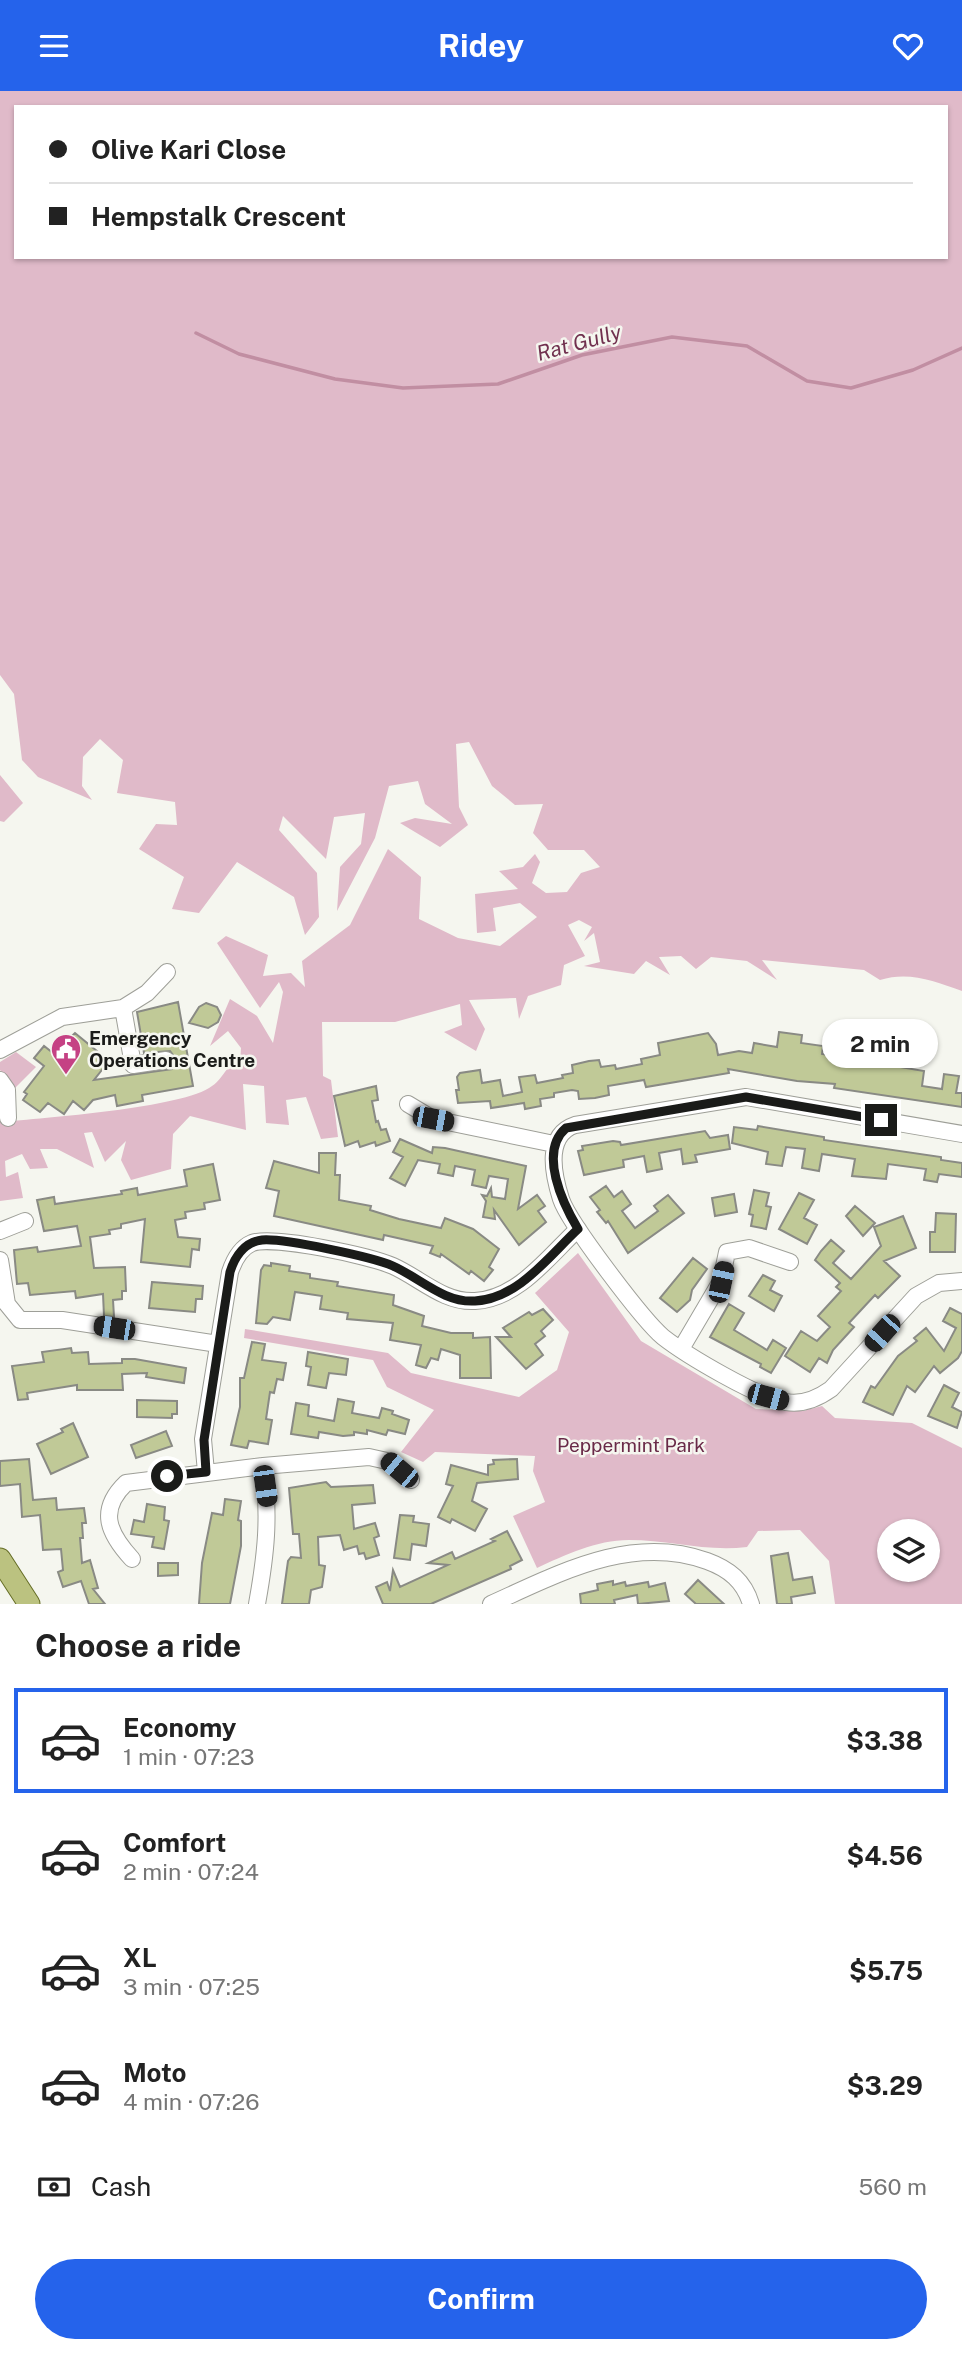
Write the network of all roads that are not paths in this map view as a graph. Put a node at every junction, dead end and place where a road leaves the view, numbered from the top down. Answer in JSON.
{"nodes":[{"id":1,"x":167,"y":972,"type":"dead end"},
{"id":2,"x":123,"y":1008,"type":"junction"},
{"id":3,"x":0,"y":1050,"type":"edge"},
{"id":4,"x":166,"y":1060,"type":"dead end"},
{"id":5,"x":0,"y":1080,"type":"edge"},
{"id":6,"x":408,"y":1104,"type":"dead end"},
{"id":7,"x":8,"y":1118,"type":"dead end"},
{"id":8,"x":962,"y":1134,"type":"edge"},
{"id":9,"x":554,"y":1144,"type":"junction"},
{"id":10,"x":25,"y":1221,"type":"dead end"},
{"id":11,"x":578,"y":1229,"type":"junction"},
{"id":12,"x":0,"y":1231,"type":"edge"},
{"id":13,"x":0,"y":1260,"type":"edge"},
{"id":14,"x":790,"y":1262,"type":"dead end"},
{"id":15,"x":962,"y":1281,"type":"edge"},
{"id":16,"x":218,"y":1344,"type":"junction"},
{"id":17,"x":681,"y":1349,"type":"junction"},
{"id":18,"x":262,"y":1466,"type":"junction"},
{"id":19,"x":206,"y":1472,"type":"junction"},
{"id":20,"x":411,"y":1480,"type":"dead end"},
{"id":21,"x":0,"y":1559,"type":"edge"},
{"id":22,"x":132,"y":1559,"type":"dead end"},
{"id":23,"x":29,"y":1604,"type":"edge"},
{"id":24,"x":257,"y":1604,"type":"edge"},
{"id":25,"x":491,"y":1604,"type":"edge"},
{"id":26,"x":751,"y":1604,"type":"edge"}],
"edges":[{"from":1,"to":2,"type":"street"},
{"from":2,"to":3,"type":"street"},
{"from":2,"to":4,"type":"street"},
{"from":5,"to":7,"type":"street"},
{"from":6,"to":9,"type":"street"},
{"from":8,"to":9,"type":"street"},
{"from":9,"to":11,"type":"street"},
{"from":10,"to":12,"type":"street"},
{"from":11,"to":16,"type":"street"},
{"from":11,"to":17,"type":"street"},
{"from":13,"to":16,"type":"street"},
{"from":14,"to":17,"type":"street"},
{"from":15,"to":17,"type":"street"},
{"from":16,"to":19,"type":"street"},
{"from":18,"to":19,"type":"street"},
{"from":18,"to":20,"type":"street"},
{"from":18,"to":24,"type":"street"},
{"from":19,"to":22,"type":"street"},
{"from":21,"to":23,"type":"main road"},
{"from":25,"to":26,"type":"street"}]}
